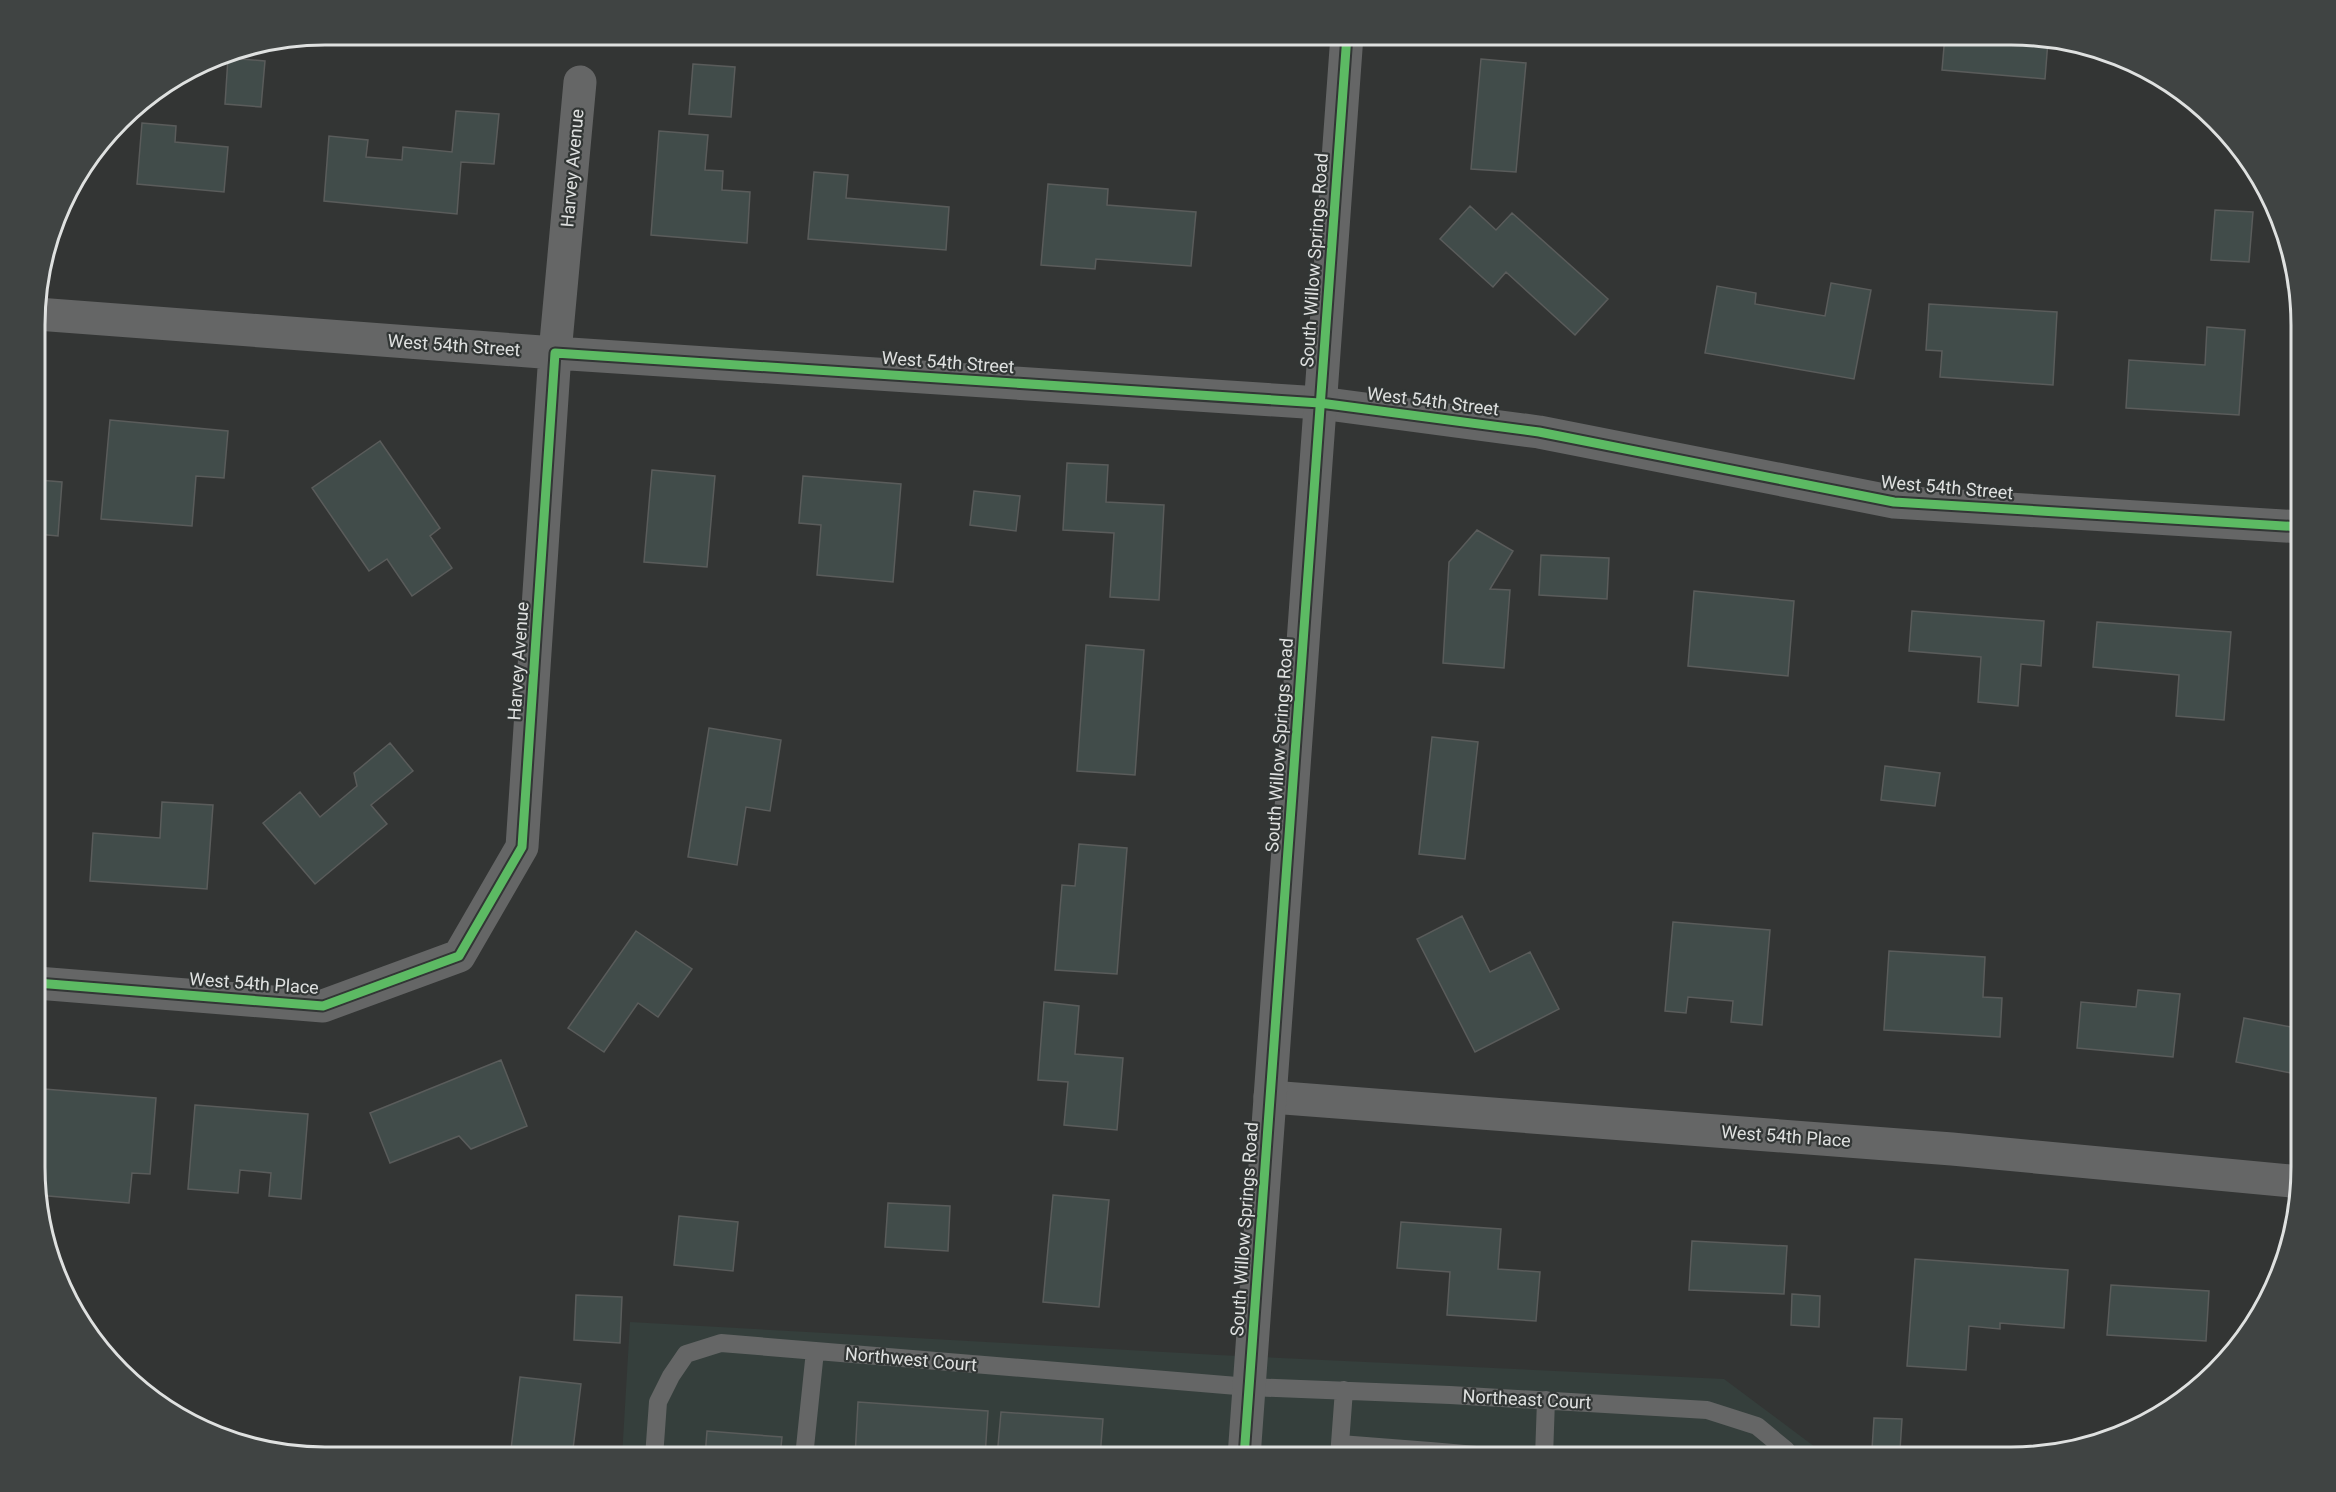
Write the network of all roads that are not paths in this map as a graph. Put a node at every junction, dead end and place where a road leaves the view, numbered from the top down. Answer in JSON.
{"nodes":[{"id":1,"x":1346,"y":45,"type":"edge"},
{"id":2,"x":579,"y":82,"type":"dead end"},
{"id":3,"x":46,"y":315,"type":"edge"},
{"id":4,"x":555,"y":353,"type":"junction"},
{"id":5,"x":1320,"y":403,"type":"junction"},
{"id":6,"x":2291,"y":526,"type":"edge"},
{"id":7,"x":459,"y":956,"type":"joint"},
{"id":8,"x":45,"y":984,"type":"edge"},
{"id":9,"x":1270,"y":1097,"type":"junction"},
{"id":10,"x":2290,"y":1181,"type":"edge"},
{"id":11,"x":815,"y":1351,"type":"junction"},
{"id":12,"x":1249,"y":1387,"type":"junction"},
{"id":13,"x":1344,"y":1390,"type":"junction"},
{"id":14,"x":1546,"y":1400,"type":"junction"},
{"id":15,"x":655,"y":1447,"type":"edge"},
{"id":16,"x":805,"y":1447,"type":"edge"},
{"id":17,"x":1245,"y":1447,"type":"edge"},
{"id":18,"x":1340,"y":1447,"type":"edge"},
{"id":19,"x":1544,"y":1447,"type":"edge"},
{"id":20,"x":1782,"y":1447,"type":"edge"}],
"edges":[{"from":1,"to":5,"type":"street","name":"South Willow Springs Road"},
{"from":2,"to":4,"type":"street","name":"Harvey Avenue"},
{"from":3,"to":4,"type":"street","name":"West 54th Street"},
{"from":4,"to":5,"type":"street","name":"West 54th Street"},
{"from":4,"to":7,"type":"street","name":"Harvey Avenue"},
{"from":5,"to":6,"type":"street","name":"West 54th Street"},
{"from":5,"to":9,"type":"street","name":"South Willow Springs Road"},
{"from":7,"to":8,"type":"street","name":"West 54th Place"},
{"from":9,"to":10,"type":"street","name":"West 54th Place"},
{"from":9,"to":12,"type":"street","name":"South Willow Springs Road"},
{"from":11,"to":12,"type":"lane","name":"Northwest Court"},
{"from":11,"to":15,"type":"lane","name":"Northwest Court"},
{"from":11,"to":16,"type":"lane"},
{"from":12,"to":13,"type":"lane","name":"Northeast Court"},
{"from":12,"to":17,"type":"street","name":"South Willow Springs Road"},
{"from":13,"to":14,"type":"lane","name":"Northeast Court"},
{"from":13,"to":18,"type":"lane"},
{"from":14,"to":19,"type":"lane"},
{"from":14,"to":20,"type":"lane","name":"Northeast Court"}]}
